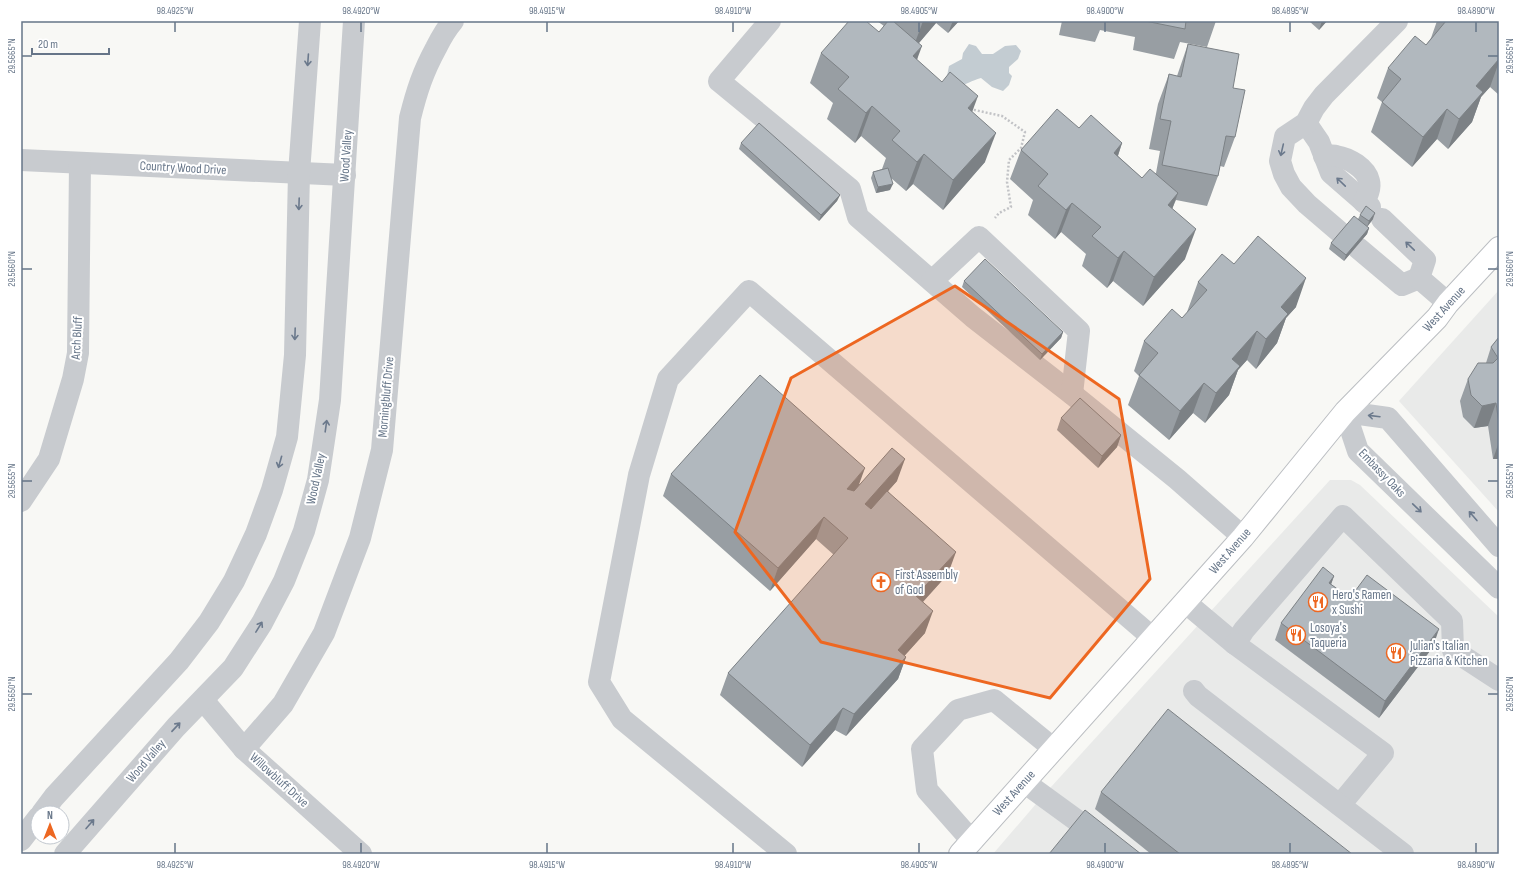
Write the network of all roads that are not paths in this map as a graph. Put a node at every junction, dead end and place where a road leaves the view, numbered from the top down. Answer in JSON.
{"nodes":[{"id":1,"x":310,"y":21,"type":"edge"},
{"id":2,"x":354,"y":21,"type":"edge"},
{"id":3,"x":453,"y":21,"type":"edge"},
{"id":4,"x":770,"y":21,"type":"edge"},
{"id":5,"x":1397,"y":21,"type":"edge"},
{"id":6,"x":1306,"y":123,"type":"junction"},
{"id":7,"x":21,"y":160,"type":"edge"},
{"id":8,"x":80,"y":163,"type":"junction"},
{"id":9,"x":299,"y":173,"type":"junction"},
{"id":10,"x":345,"y":175,"type":"junction"},
{"id":11,"x":1499,"y":248,"type":"edge"},
{"id":12,"x":1419,"y":278,"type":"junction"},
{"id":13,"x":932,"y":281,"type":"junction"},
{"id":14,"x":1448,"y":304,"type":"junction"},
{"id":15,"x":1072,"y":394,"type":"junction"},
{"id":16,"x":1346,"y":412,"type":"junction"},
{"id":17,"x":21,"y":501,"type":"edge"},
{"id":18,"x":1243,"y":537,"type":"junction"},
{"id":19,"x":1499,"y":546,"type":"edge"},
{"id":20,"x":1499,"y":588,"type":"edge"},
{"id":21,"x":1185,"y":602,"type":"junction"},
{"id":22,"x":1152,"y":638,"type":"junction"},
{"id":23,"x":1235,"y":644,"type":"junction"},
{"id":24,"x":1499,"y":680,"type":"edge"},
{"id":25,"x":1194,"y":691,"type":"dead end"},
{"id":26,"x":203,"y":700,"type":"junction"},
{"id":27,"x":244,"y":749,"type":"junction"},
{"id":28,"x":1054,"y":749,"type":"junction"},
{"id":29,"x":1024,"y":782,"type":"junction"},
{"id":30,"x":49,"y":805,"type":"edge"},
{"id":31,"x":1340,"y":805,"type":"junction"},
{"id":32,"x":30,"y":828,"type":"edge"},
{"id":33,"x":21,"y":840,"type":"edge"},
{"id":34,"x":966,"y":848,"type":"edge"},
{"id":35,"x":65,"y":854,"type":"edge"},
{"id":36,"x":361,"y":854,"type":"edge"},
{"id":37,"x":786,"y":854,"type":"edge"},
{"id":38,"x":1124,"y":854,"type":"edge"},
{"id":39,"x":1403,"y":854,"type":"edge"}],
"edges":[{"from":1,"to":9,"type":"street","one_way":true},
{"from":2,"to":10,"type":"street","name":"Wood Valley"},
{"from":3,"to":27,"type":"street","name":"Morningbluff Drive"},
{"from":4,"to":13,"type":"street"},
{"from":5,"to":6,"type":"street"},
{"from":12,"to":6,"type":"street","one_way":true},
{"from":6,"to":12,"type":"street","one_way":true},
{"from":7,"to":8,"type":"street","name":"Country Wood Drive"},
{"from":8,"to":9,"type":"street","name":"Country Wood Drive"},
{"from":8,"to":17,"type":"street","name":"Arch Bluff"},
{"from":9,"to":10,"type":"street","name":"Country Wood Drive"},
{"from":9,"to":30,"type":"street","one_way":true},
{"from":26,"to":10,"type":"street","name":"Wood Valley","one_way":true},
{"from":11,"to":14,"type":"main road","name":"West Avenue"},
{"from":12,"to":14,"type":"street"},
{"from":13,"to":15,"type":"street"},
{"from":13,"to":15,"type":"street"},
{"from":14,"to":16,"type":"main road","name":"West Avenue"},
{"from":15,"to":18,"type":"street"},
{"from":16,"to":18,"type":"main road","name":"West Avenue"},
{"from":19,"to":16,"type":"street","one_way":true},
{"from":16,"to":20,"type":"street","name":"Embassy Oaks","one_way":true},
{"from":18,"to":21,"type":"main road","name":"West Avenue"},
{"from":21,"to":22,"type":"main road","name":"West Avenue"},
{"from":21,"to":23,"type":"street"},
{"from":22,"to":28,"type":"main road","name":"West Avenue"},
{"from":22,"to":37,"type":"street"},
{"from":23,"to":24,"type":"street"},
{"from":23,"to":31,"type":"street"},
{"from":25,"to":31,"type":"street"},
{"from":26,"to":27,"type":"street","name":"Willowbluff Drive"},
{"from":35,"to":26,"type":"street","name":"Wood Valley","one_way":true},
{"from":27,"to":36,"type":"street","name":"Willowbluff Drive"},
{"from":28,"to":29,"type":"main road","name":"West Avenue"},
{"from":28,"to":34,"type":"street"},
{"from":29,"to":34,"type":"main road","name":"West Avenue"},
{"from":29,"to":38,"type":"street"},
{"from":31,"to":39,"type":"street"},
{"from":32,"to":33,"type":"street"}]}
